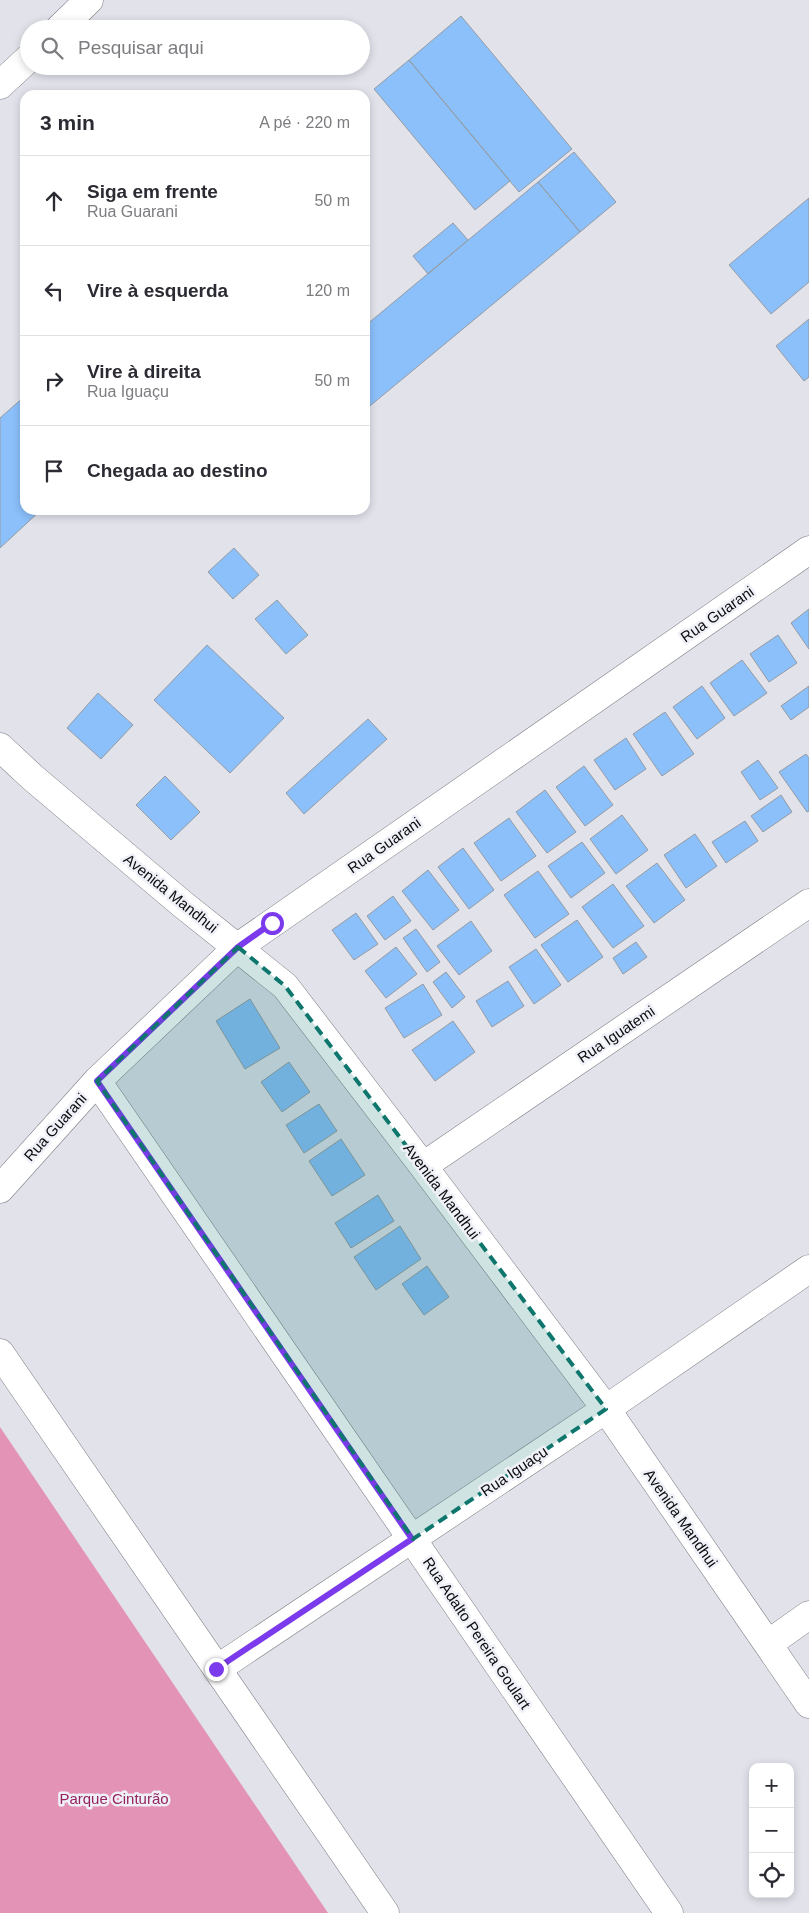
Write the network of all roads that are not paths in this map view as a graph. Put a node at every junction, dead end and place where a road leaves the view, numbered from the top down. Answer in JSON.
{"nodes":[{"id":1,"x":89,"y":0,"type":"edge"},
{"id":2,"x":68,"y":20,"type":"edge"},
{"id":3,"x":20,"y":66,"type":"edge"},
{"id":4,"x":0,"y":85,"type":"edge"},
{"id":5,"x":809,"y":550,"type":"edge"},
{"id":6,"x":0,"y":747,"type":"edge"},
{"id":7,"x":809,"y":903,"type":"edge"},
{"id":8,"x":238,"y":947,"type":"junction"},
{"id":9,"x":97,"y":1081,"type":"junction"},
{"id":10,"x":423,"y":1166,"type":"junction"},
{"id":11,"x":0,"y":1189,"type":"edge"},
{"id":12,"x":809,"y":1269,"type":"edge"},
{"id":13,"x":0,"y":1353,"type":"edge"},
{"id":14,"x":606,"y":1409,"type":"junction"},
{"id":15,"x":412,"y":1539,"type":"junction"},
{"id":16,"x":809,"y":1615,"type":"edge"},
{"id":17,"x":768,"y":1644,"type":"junction"},
{"id":18,"x":216,"y":1669,"type":"junction"},
{"id":19,"x":809,"y":1704,"type":"edge"},
{"id":20,"x":385,"y":1913,"type":"edge"},
{"id":21,"x":670,"y":1913,"type":"edge"}],
"edges":[{"from":1,"to":2,"type":"main road"},
{"from":3,"to":4,"type":"main road"},
{"from":5,"to":8,"type":"main road","name":"Rua Guarani"},
{"from":6,"to":8,"type":"main road","name":"Avenida Mandhui"},
{"from":7,"to":10,"type":"main road","name":"Rua Iguatemi"},
{"from":8,"to":9,"type":"main road","name":"Rua Guarani"},
{"from":8,"to":10,"type":"main road","name":"Avenida Mandhui"},
{"from":9,"to":11,"type":"main road","name":"Rua Guarani"},
{"from":9,"to":15,"type":"main road","name":"Rua Adalto Pereira Goulart"},
{"from":10,"to":14,"type":"main road","name":"Avenida Mandhui"},
{"from":12,"to":14,"type":"main road","name":"Rua Iguaçu"},
{"from":13,"to":18,"type":"main road"},
{"from":14,"to":15,"type":"main road","name":"Rua Iguaçu"},
{"from":14,"to":17,"type":"main road","name":"Avenida Mandhui"},
{"from":15,"to":18,"type":"main road","name":"Rua Iguaçu"},
{"from":15,"to":21,"type":"main road","name":"Rua Adalto Pereira Goulart"},
{"from":16,"to":17,"type":"main road"},
{"from":17,"to":19,"type":"main road","name":"Avenida Mandhui"},
{"from":18,"to":20,"type":"main road"}]}
